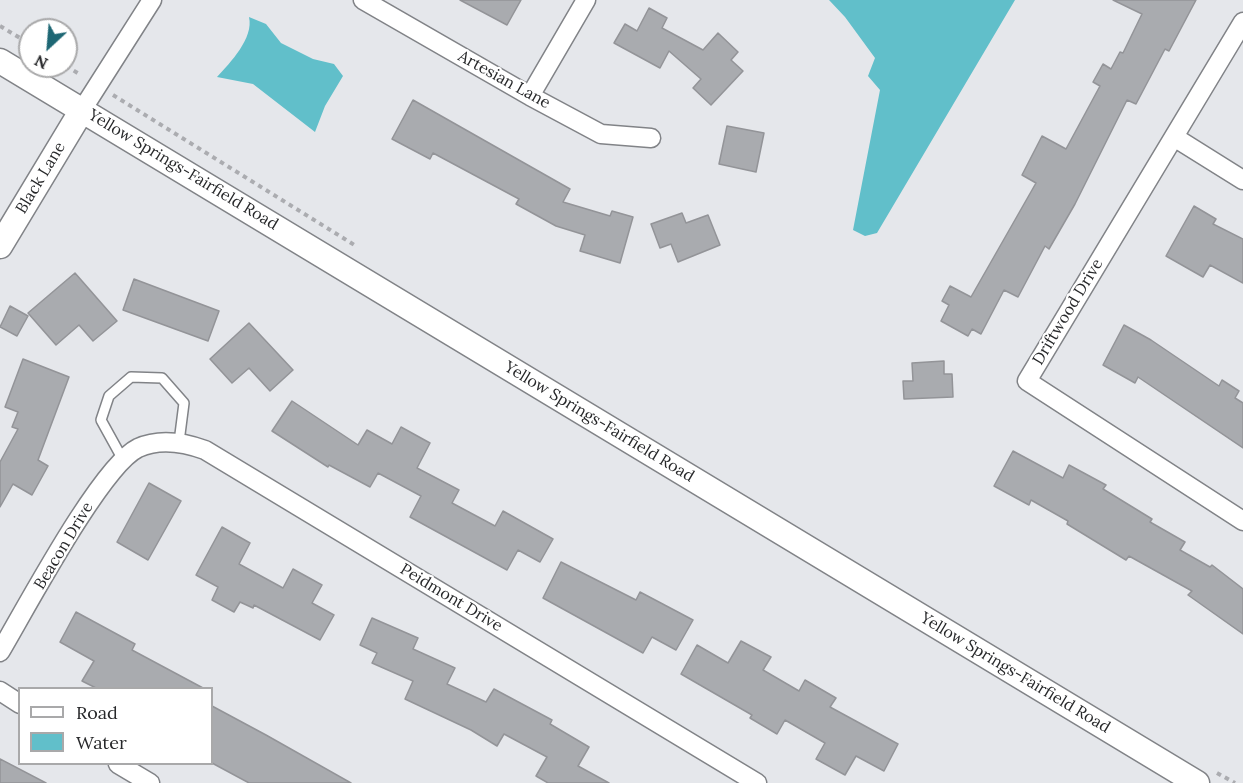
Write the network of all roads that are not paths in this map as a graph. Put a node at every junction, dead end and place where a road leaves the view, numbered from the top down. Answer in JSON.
{"nodes":[{"id":1,"x":152,"y":0,"type":"edge"},
{"id":2,"x":363,"y":0,"type":"edge"},
{"id":3,"x":586,"y":0,"type":"edge"},
{"id":4,"x":1243,"y":22,"type":"edge"},
{"id":5,"x":0,"y":61,"type":"edge"},
{"id":6,"x":530,"y":96,"type":"junction"},
{"id":7,"x":82,"y":110,"type":"junction"},
{"id":8,"x":1174,"y":137,"type":"junction"},
{"id":9,"x":651,"y":138,"type":"dead end"},
{"id":10,"x":1243,"y":180,"type":"edge"},
{"id":11,"x":2,"y":238,"type":"edge"},
{"id":12,"x":179,"y":442,"type":"junction"},
{"id":13,"x":130,"y":453,"type":"junction"},
{"id":14,"x":1243,"y":521,"type":"edge"},
{"id":15,"x":0,"y":652,"type":"edge"},
{"id":16,"x":0,"y":691,"type":"edge"},
{"id":17,"x":18,"y":703,"type":"edge"},
{"id":18,"x":120,"y":765,"type":"edge"},
{"id":19,"x":150,"y":783,"type":"edge"},
{"id":20,"x":758,"y":783,"type":"edge"},
{"id":21,"x":1197,"y":783,"type":"edge"}],
"edges":[{"from":1,"to":7,"type":"street"},
{"from":2,"to":6,"type":"street","name":"Artesian Lane"},
{"from":3,"to":6,"type":"street"},
{"from":4,"to":8,"type":"street","name":"Driftwood Drive"},
{"from":5,"to":7,"type":"main road","name":"Yellow Springs-Fairfield Road"},
{"from":6,"to":9,"type":"street","name":"Artesian Lane"},
{"from":7,"to":11,"type":"main road","name":"Black Lane"},
{"from":7,"to":21,"type":"main road","name":"Yellow Springs-Fairfield Road"},
{"from":8,"to":10,"type":"street"},
{"from":8,"to":14,"type":"street","name":"Driftwood Drive"},
{"from":12,"to":13,"type":"street","name":"Peidmont Drive"},
{"from":12,"to":13,"type":"lane"},
{"from":12,"to":20,"type":"street","name":"Peidmont Drive"},
{"from":13,"to":15,"type":"street","name":"Beacon Drive"},
{"from":16,"to":17,"type":"street"},
{"from":18,"to":19,"type":"street"}]}
